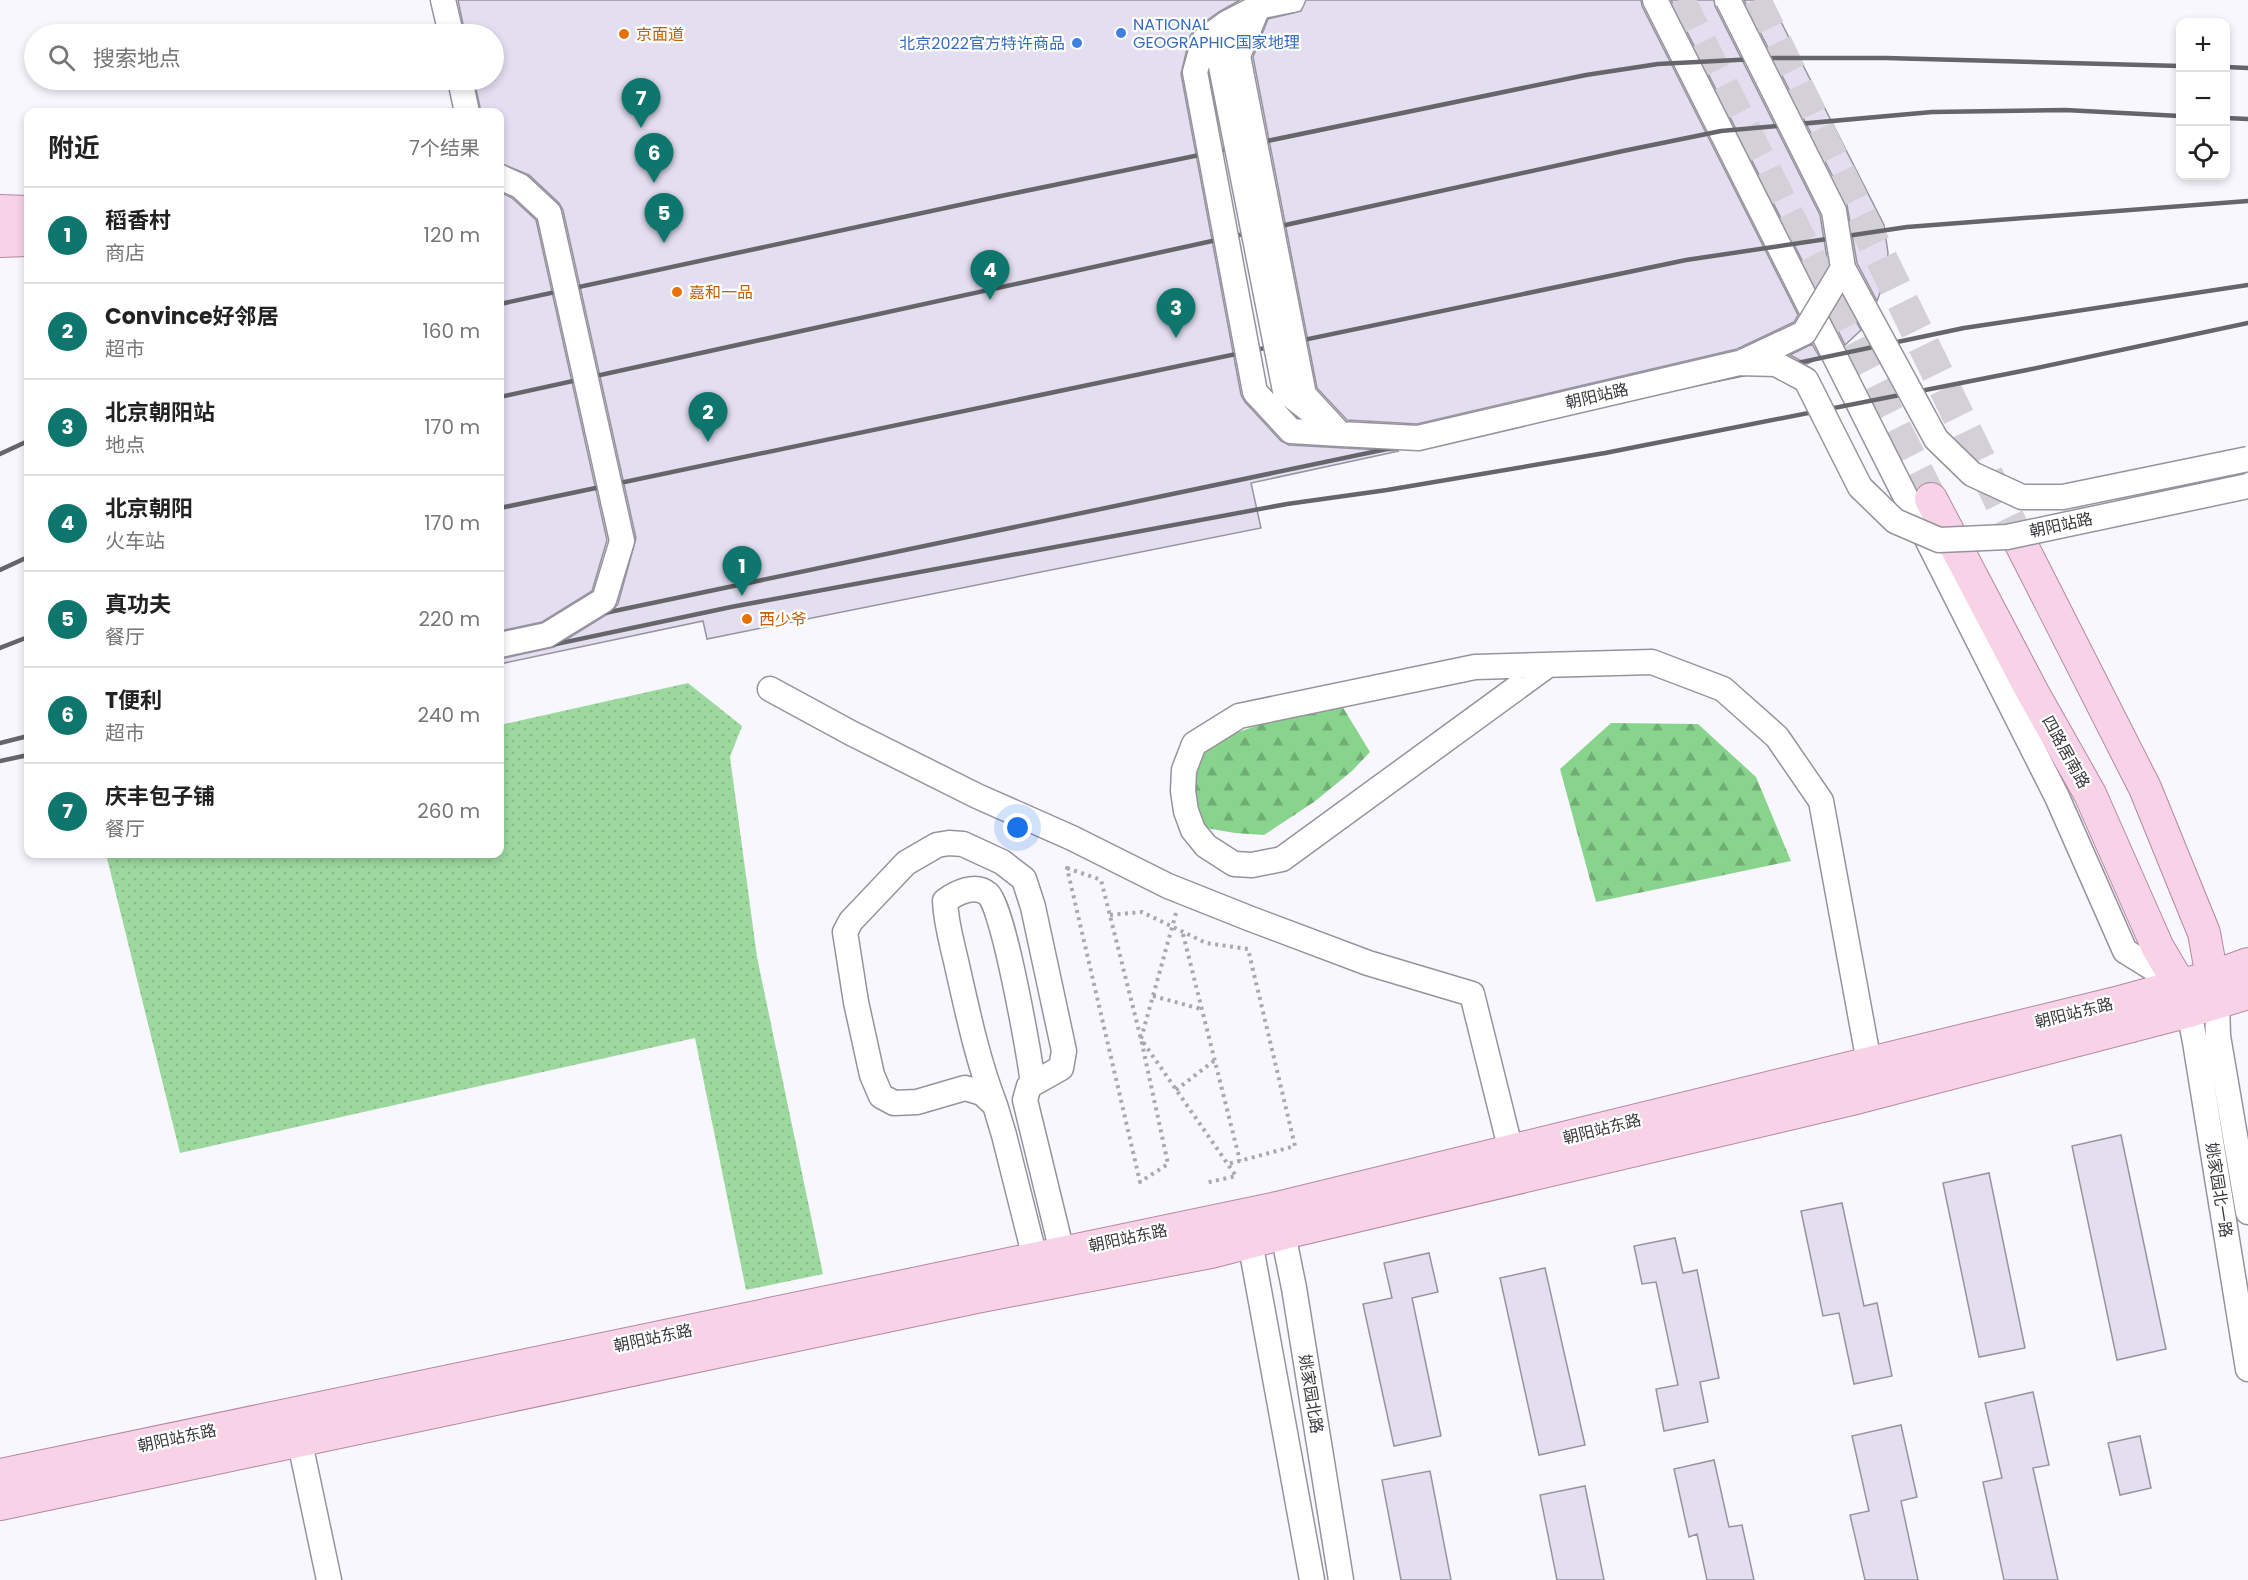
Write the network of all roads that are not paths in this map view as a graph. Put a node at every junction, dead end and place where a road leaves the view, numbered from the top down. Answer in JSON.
{"nodes":[{"id":1,"x":443,"y":0,"type":"edge"},
{"id":2,"x":1292,"y":0,"type":"edge"},
{"id":3,"x":1655,"y":0,"type":"edge"},
{"id":4,"x":1728,"y":0,"type":"edge"},
{"id":5,"x":1257,"y":3,"type":"edge"},
{"id":6,"x":449,"y":24,"type":"edge"},
{"id":7,"x":462,"y":90,"type":"edge"},
{"id":8,"x":466,"y":108,"type":"edge"},
{"id":9,"x":504,"y":179,"type":"edge"},
{"id":10,"x":0,"y":211,"type":"edge"},
{"id":11,"x":24,"y":212,"type":"edge"},
{"id":12,"x":24,"y":240,"type":"edge"},
{"id":13,"x":0,"y":241,"type":"edge"},
{"id":14,"x":1842,"y":268,"type":"junction"},
{"id":15,"x":1739,"y":363,"type":"junction"},
{"id":16,"x":1340,"y":434,"type":"junction"},
{"id":17,"x":2248,"y":459,"type":"edge"},
{"id":18,"x":2248,"y":486,"type":"edge"},
{"id":19,"x":1931,"y":499,"type":"tunnel mouth"},
{"id":20,"x":2019,"y":540,"type":"tunnel mouth"},
{"id":21,"x":504,"y":644,"type":"edge"},
{"id":22,"x":1548,"y":664,"type":"junction"},
{"id":23,"x":770,"y":689,"type":"dead end"},
{"id":24,"x":2248,"y":964,"type":"edge"},
{"id":25,"x":2248,"y":993,"type":"edge"},
{"id":26,"x":2200,"y":994,"type":"junction"},
{"id":27,"x":1872,"y":1078,"type":"junction"},
{"id":28,"x":1033,"y":1083,"type":"junction"},
{"id":29,"x":995,"y":1105,"type":"junction"},
{"id":30,"x":1511,"y":1151,"type":"junction"},
{"id":31,"x":2248,"y":1212,"type":"edge"},
{"id":32,"x":1280,"y":1221,"type":"junction"},
{"id":33,"x":1248,"y":1228,"type":"junction"},
{"id":34,"x":1048,"y":1255,"type":"junction"},
{"id":35,"x":2248,"y":1369,"type":"edge"},
{"id":36,"x":297,"y":1426,"type":"junction"},
{"id":37,"x":0,"y":1475,"type":"edge"},
{"id":38,"x":0,"y":1504,"type":"edge"},
{"id":39,"x":329,"y":1580,"type":"edge"},
{"id":40,"x":1312,"y":1580,"type":"edge"},
{"id":41,"x":1341,"y":1580,"type":"edge"}],
"edges":[{"from":1,"to":6,"type":"street"},
{"from":2,"to":5,"type":"street","bridge":true},
{"from":3,"to":26,"type":"street"},
{"from":4,"to":14,"type":"street","name":"朝阳站路","bridge":true},
{"from":5,"to":16,"type":"street","bridge":true},
{"from":5,"to":16,"type":"street","name":"朝阳站路","bridge":true},
{"from":7,"to":8,"type":"street"},
{"from":9,"to":21,"type":"street","bridge":true},
{"from":10,"to":11,"type":"main road"},
{"from":12,"to":13,"type":"main road"},
{"from":14,"to":15,"type":"street","bridge":true},
{"from":14,"to":17,"type":"street","name":"朝阳站路","bridge":true},
{"from":15,"to":16,"type":"street","name":"朝阳站路","bridge":true},
{"from":15,"to":18,"type":"street","name":"朝阳站路","bridge":true},
{"from":19,"to":26,"type":"main road","name":"四路居南路"},
{"from":20,"to":26,"type":"main road"},
{"from":22,"to":22,"type":"street"},
{"from":22,"to":27,"type":"street"},
{"from":23,"to":30,"type":"street"},
{"from":24,"to":26,"type":"main road","name":"朝阳站东路"},
{"from":25,"to":26,"type":"main road","name":"朝阳站东路"},
{"from":26,"to":27,"type":"main road","name":"朝阳站东路"},
{"from":26,"to":31,"type":"street","name":"姚家园北一路"},
{"from":26,"to":35,"type":"street","name":"姚家园北一路"},
{"from":27,"to":30,"type":"main road","name":"朝阳站东路"},
{"from":27,"to":32,"type":"main road","name":"朝阳站东路"},
{"from":28,"to":29,"type":"street"},
{"from":28,"to":29,"type":"street"},
{"from":28,"to":34,"type":"street"},
{"from":29,"to":34,"type":"street"},
{"from":30,"to":32,"type":"main road","name":"朝阳站东路"},
{"from":32,"to":33,"type":"main road","name":"朝阳站东路"},
{"from":32,"to":41,"type":"street","name":"姚家园北路"},
{"from":33,"to":34,"type":"main road","name":"朝阳站东路"},
{"from":33,"to":36,"type":"main road","name":"朝阳站东路"},
{"from":33,"to":40,"type":"street","name":"姚家园北路"},
{"from":34,"to":36,"type":"main road","name":"朝阳站东路"},
{"from":36,"to":37,"type":"main road","name":"朝阳站东路"},
{"from":36,"to":38,"type":"main road","name":"朝阳站东路"},
{"from":36,"to":39,"type":"street"}]}
